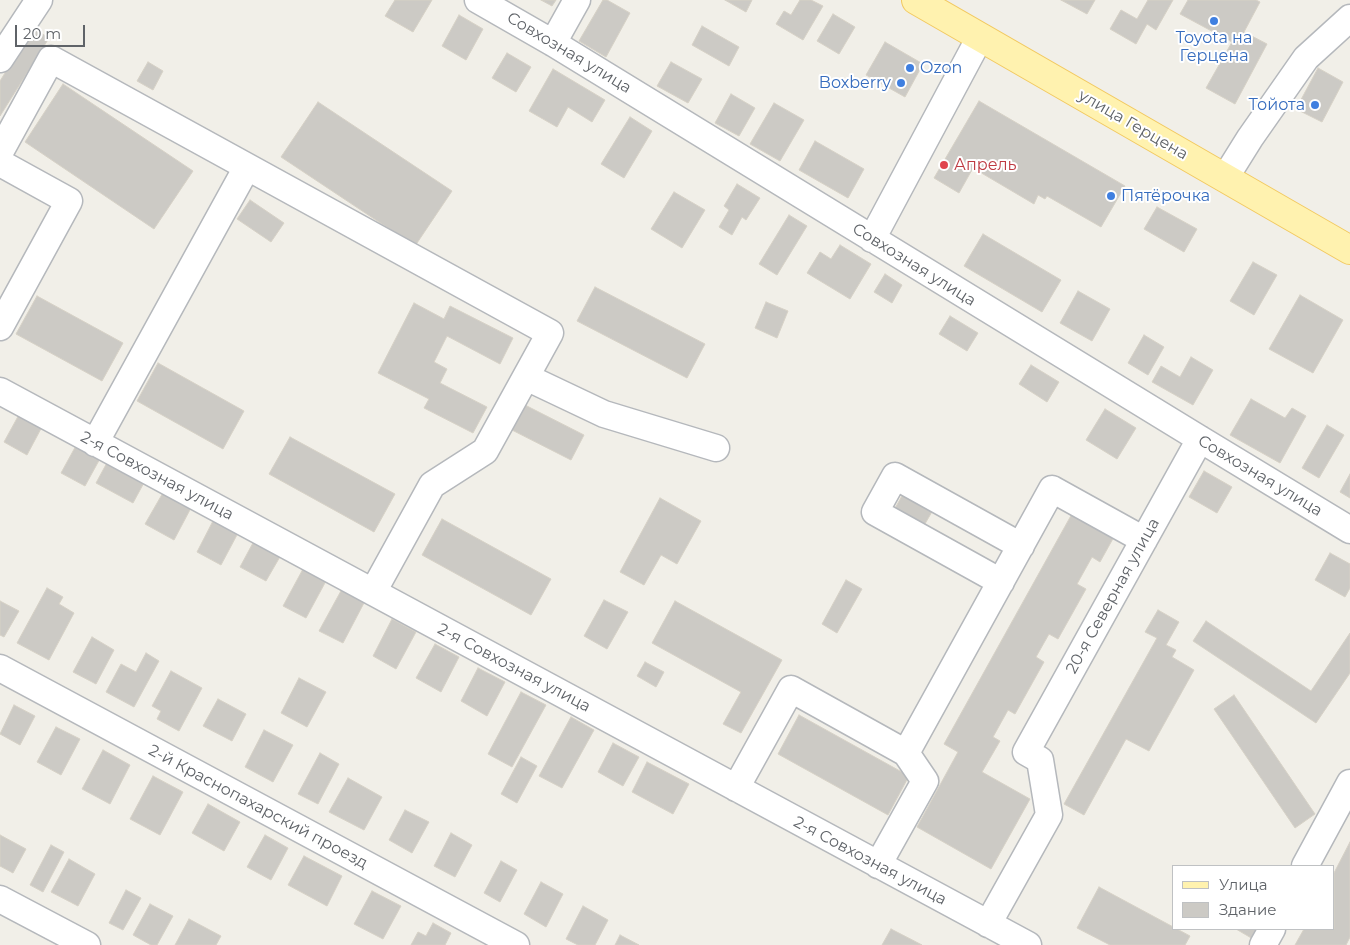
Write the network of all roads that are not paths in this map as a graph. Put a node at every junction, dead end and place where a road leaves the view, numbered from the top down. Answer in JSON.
{"nodes":[{"id":1,"x":39,"y":0,"type":"edge"},
{"id":2,"x":478,"y":0,"type":"edge"},
{"id":3,"x":576,"y":0,"type":"edge"},
{"id":4,"x":916,"y":0,"type":"edge"},
{"id":5,"x":1350,"y":18,"type":"edge"},
{"id":6,"x":980,"y":37,"type":"junction"},
{"id":7,"x":553,"y":43,"type":"junction"},
{"id":8,"x":0,"y":59,"type":"edge"},
{"id":9,"x":0,"y":152,"type":"edge"},
{"id":10,"x":0,"y":163,"type":"edge"},
{"id":11,"x":247,"y":167,"type":"junction"},
{"id":12,"x":1225,"y":178,"type":"junction"},
{"id":13,"x":872,"y":239,"type":"junction"},
{"id":14,"x":1350,"y":250,"type":"edge"},
{"id":15,"x":0,"y":327,"type":"edge"},
{"id":16,"x":526,"y":377,"type":"junction"},
{"id":17,"x":0,"y":391,"type":"edge"},
{"id":18,"x":1200,"y":439,"type":"junction"},
{"id":19,"x":96,"y":443,"type":"junction"},
{"id":20,"x":716,"y":448,"type":"dead end"},
{"id":21,"x":1350,"y":530,"type":"edge"},
{"id":22,"x":1144,"y":540,"type":"junction"},
{"id":23,"x":1021,"y":546,"type":"junction"},
{"id":24,"x":1001,"y":582,"type":"junction"},
{"id":25,"x":373,"y":592,"type":"junction"},
{"id":26,"x":0,"y":668,"type":"edge"},
{"id":27,"x":906,"y":754,"type":"junction"},
{"id":28,"x":1350,"y":783,"type":"edge"},
{"id":29,"x":736,"y":788,"type":"junction"},
{"id":30,"x":878,"y":865,"type":"junction"},
{"id":31,"x":1306,"y":865,"type":"edge"},
{"id":32,"x":0,"y":899,"type":"edge"},
{"id":33,"x":988,"y":924,"type":"junction"},
{"id":34,"x":1271,"y":930,"type":"edge"},
{"id":35,"x":87,"y":945,"type":"edge"},
{"id":36,"x":516,"y":945,"type":"edge"},
{"id":37,"x":1028,"y":945,"type":"edge"},
{"id":38,"x":1263,"y":945,"type":"edge"}],
"edges":[{"from":1,"to":8,"type":"street"},
{"from":2,"to":7,"type":"street","name":"Совхозная улица"},
{"from":3,"to":7,"type":"street"},
{"from":4,"to":6,"type":"main road","name":"улица Герцена"},
{"from":5,"to":12,"type":"street"},
{"from":6,"to":12,"type":"main road","name":"улица Герцена"},
{"from":6,"to":13,"type":"street"},
{"from":7,"to":13,"type":"street","name":"Совхозная улица"},
{"from":9,"to":11,"type":"street"},
{"from":10,"to":15,"type":"street"},
{"from":11,"to":16,"type":"street"},
{"from":11,"to":19,"type":"street"},
{"from":12,"to":14,"type":"main road","name":"улица Герцена"},
{"from":13,"to":18,"type":"street","name":"Совхозная улица"},
{"from":16,"to":20,"type":"street"},
{"from":16,"to":25,"type":"street"},
{"from":17,"to":19,"type":"street","name":"2-я Совхозная улица"},
{"from":18,"to":21,"type":"street","name":"Совхозная улица"},
{"from":18,"to":22,"type":"street","name":"20-я Северная улица"},
{"from":19,"to":25,"type":"street","name":"2-я Совхозная улица"},
{"from":22,"to":23,"type":"street"},
{"from":22,"to":33,"type":"street","name":"20-я Северная улица"},
{"from":23,"to":24,"type":"street"},
{"from":23,"to":24,"type":"street"},
{"from":24,"to":27,"type":"street"},
{"from":25,"to":29,"type":"street","name":"2-я Совхозная улица"},
{"from":26,"to":36,"type":"street","name":"2-й Краснопахарский проезд"},
{"from":27,"to":29,"type":"street"},
{"from":27,"to":30,"type":"street"},
{"from":28,"to":31,"type":"street"},
{"from":29,"to":30,"type":"street","name":"2-я Совхозная улица"},
{"from":30,"to":33,"type":"street","name":"2-я Совхозная улица"},
{"from":32,"to":35,"type":"street"},
{"from":33,"to":37,"type":"street","name":"2-я Совхозная улица"},
{"from":34,"to":38,"type":"street"}]}
